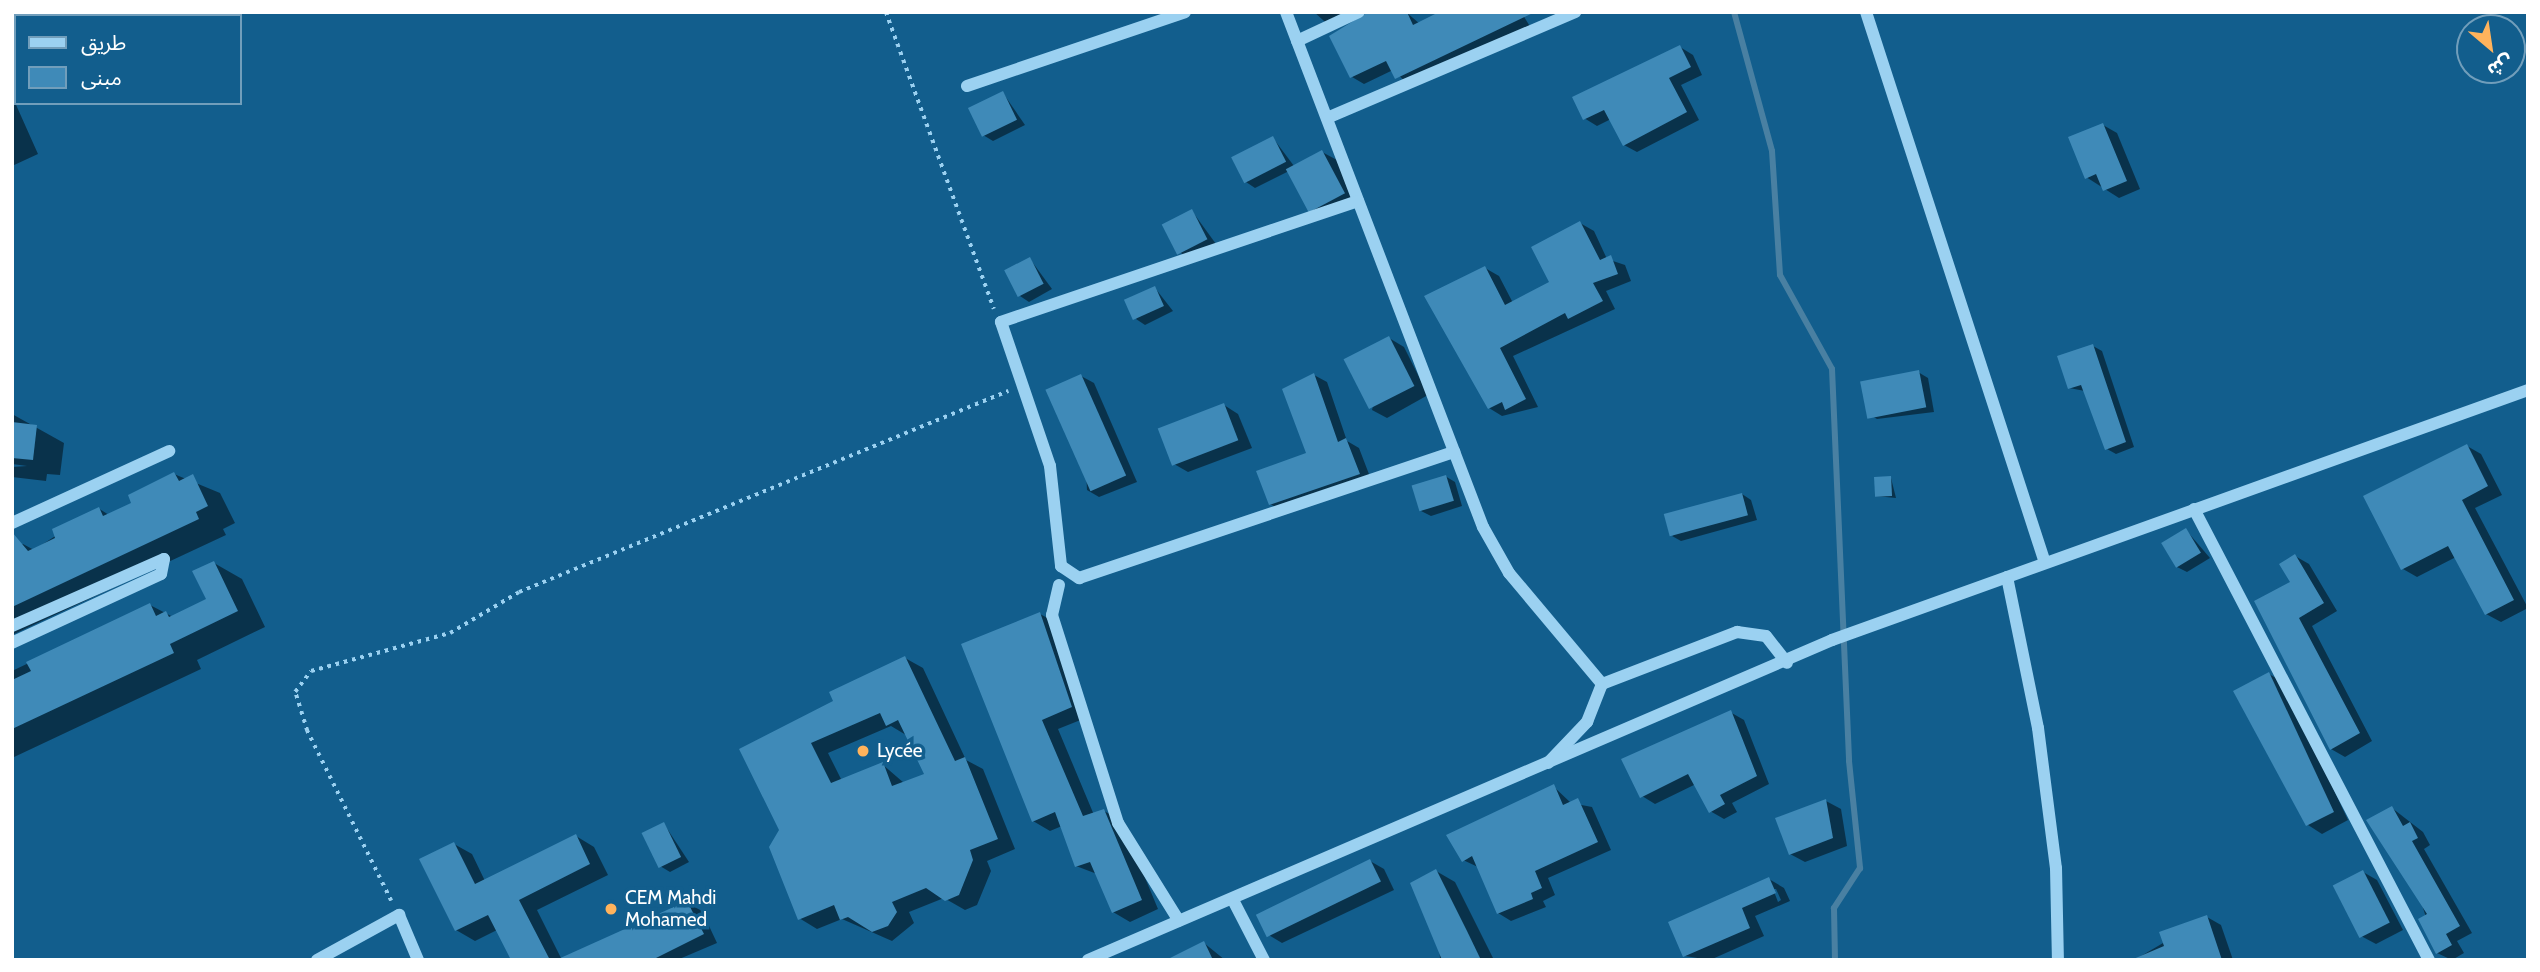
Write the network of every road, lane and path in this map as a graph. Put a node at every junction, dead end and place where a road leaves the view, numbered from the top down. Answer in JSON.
{"nodes":[{"id":1,"x":886,"y":12,"type":"edge"},
{"id":2,"x":1185,"y":12,"type":"edge"},
{"id":3,"x":1286,"y":12,"type":"edge"},
{"id":4,"x":1359,"y":12,"type":"edge"},
{"id":5,"x":1574,"y":12,"type":"edge"},
{"id":6,"x":1866,"y":12,"type":"edge"},
{"id":7,"x":1297,"y":41,"type":"junction"},
{"id":8,"x":967,"y":86,"type":"dead end"},
{"id":9,"x":1327,"y":118,"type":"junction"},
{"id":10,"x":1358,"y":201,"type":"junction"},
{"id":11,"x":1001,"y":322,"type":"junction"},
{"id":12,"x":1022,"y":384,"type":"junction"},
{"id":13,"x":2528,"y":390,"type":"edge"},
{"id":14,"x":169,"y":451,"type":"dead end"},
{"id":15,"x":1454,"y":452,"type":"junction"},
{"id":16,"x":2194,"y":509,"type":"junction"},
{"id":17,"x":12,"y":523,"type":"edge"},
{"id":18,"x":2045,"y":563,"type":"junction"},
{"id":19,"x":2007,"y":577,"type":"junction"},
{"id":20,"x":1059,"y":585,"type":"dead end"},
{"id":21,"x":12,"y":626,"type":"edge"},
{"id":22,"x":12,"y":643,"type":"edge"},
{"id":23,"x":1787,"y":663,"type":"junction"},
{"id":24,"x":1602,"y":684,"type":"junction"},
{"id":25,"x":1543,"y":768,"type":"junction"},
{"id":26,"x":1233,"y":900,"type":"junction"},
{"id":27,"x":399,"y":915,"type":"junction"},
{"id":28,"x":1179,"y":921,"type":"junction"},
{"id":29,"x":317,"y":960,"type":"edge"},
{"id":30,"x":418,"y":960,"type":"edge"},
{"id":31,"x":1088,"y":960,"type":"edge"},
{"id":32,"x":1264,"y":960,"type":"edge"},
{"id":33,"x":2058,"y":960,"type":"edge"},
{"id":34,"x":2429,"y":960,"type":"edge"}],
"edges":[{"from":1,"to":11,"type":"path"},
{"from":2,"to":8,"type":"street"},
{"from":3,"to":7,"type":"street"},
{"from":4,"to":7,"type":"street"},
{"from":5,"to":9,"type":"street"},
{"from":6,"to":18,"type":"street"},
{"from":7,"to":9,"type":"street"},
{"from":9,"to":10,"type":"street"},
{"from":10,"to":11,"type":"street"},
{"from":10,"to":15,"type":"street"},
{"from":11,"to":12,"type":"street"},
{"from":12,"to":15,"type":"street"},
{"from":12,"to":27,"type":"path"},
{"from":13,"to":16,"type":"street"},
{"from":14,"to":17,"type":"street"},
{"from":15,"to":24,"type":"street"},
{"from":16,"to":18,"type":"street"},
{"from":16,"to":34,"type":"street"},
{"from":18,"to":19,"type":"street"},
{"from":19,"to":23,"type":"street"},
{"from":19,"to":33,"type":"street"},
{"from":20,"to":28,"type":"street"},
{"from":21,"to":22,"type":"street"},
{"from":23,"to":24,"type":"street"},
{"from":23,"to":25,"type":"street"},
{"from":24,"to":25,"type":"street"},
{"from":25,"to":26,"type":"street"},
{"from":26,"to":28,"type":"street"},
{"from":26,"to":32,"type":"street"},
{"from":27,"to":29,"type":"street"},
{"from":27,"to":30,"type":"street"},
{"from":28,"to":31,"type":"street"}]}
